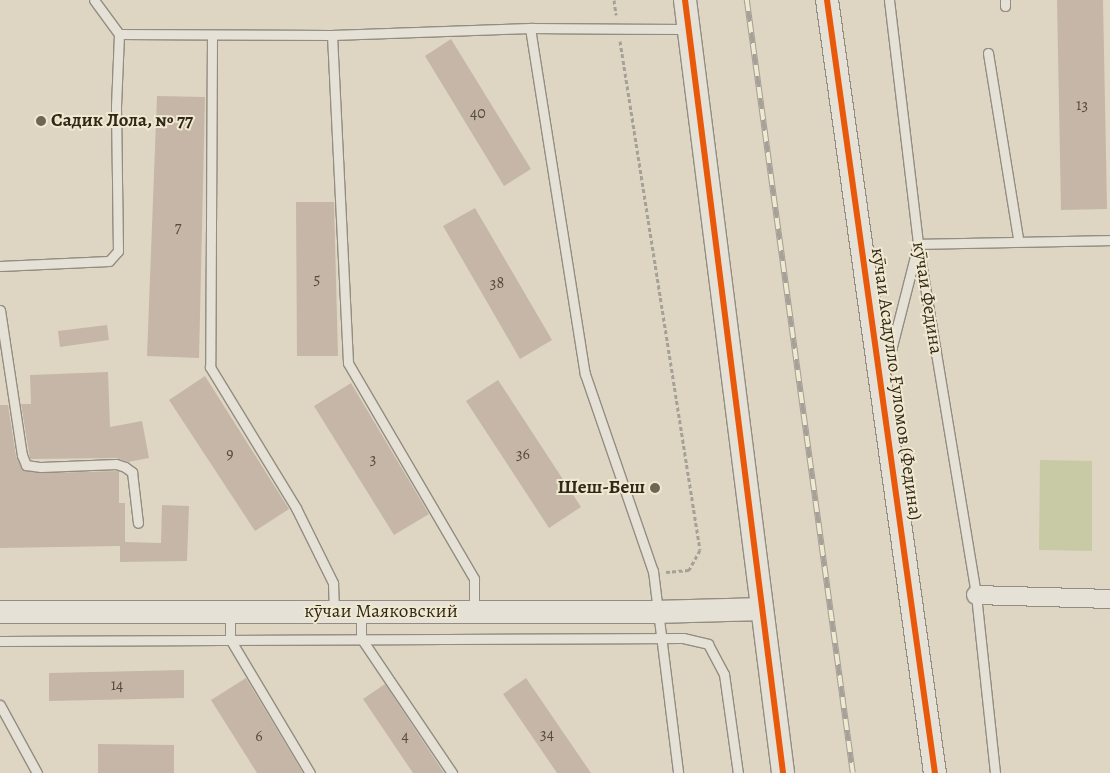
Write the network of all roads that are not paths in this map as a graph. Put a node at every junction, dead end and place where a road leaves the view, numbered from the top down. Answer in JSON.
{"nodes":[{"id":1,"x":94,"y":0,"type":"edge"},
{"id":2,"x":685,"y":0,"type":"edge"},
{"id":3,"x":827,"y":0,"type":"edge"},
{"id":4,"x":889,"y":0,"type":"edge"},
{"id":5,"x":530,"y":28,"type":"junction"},
{"id":6,"x":688,"y":29,"type":"junction"},
{"id":7,"x":119,"y":34,"type":"junction"},
{"id":8,"x":212,"y":35,"type":"junction"},
{"id":9,"x":332,"y":35,"type":"junction"},
{"id":10,"x":988,"y":53,"type":"dead end"},
{"id":11,"x":1018,"y":239,"type":"junction"},
{"id":12,"x":1110,"y":240,"type":"edge"},
{"id":13,"x":918,"y":244,"type":"junction"},
{"id":14,"x":0,"y":266,"type":"edge"},
{"id":15,"x":0,"y":310,"type":"edge"},
{"id":16,"x":881,"y":389,"type":"junction"},
{"id":17,"x":138,"y":523,"type":"dead end"},
{"id":18,"x":976,"y":595,"type":"junction"},
{"id":19,"x":1110,"y":599,"type":"edge"},
{"id":20,"x":762,"y":609,"type":"junction"},
{"id":21,"x":0,"y":612,"type":"edge"},
{"id":22,"x":230,"y":612,"type":"junction"},
{"id":23,"x":334,"y":612,"type":"junction"},
{"id":24,"x":474,"y":612,"type":"junction"},
{"id":25,"x":656,"y":612,"type":"junction"},
{"id":26,"x":361,"y":613,"type":"junction"},
{"id":27,"x":361,"y":638,"type":"junction"},
{"id":28,"x":230,"y":639,"type":"junction"},
{"id":29,"x":661,"y":640,"type":"junction"},
{"id":30,"x":0,"y":641,"type":"edge"},
{"id":31,"x":0,"y":705,"type":"edge"},
{"id":32,"x":37,"y":773,"type":"edge"},
{"id":33,"x":310,"y":773,"type":"edge"},
{"id":34,"x":452,"y":773,"type":"edge"},
{"id":35,"x":678,"y":773,"type":"edge"},
{"id":36,"x":738,"y":773,"type":"edge"},
{"id":37,"x":783,"y":773,"type":"edge"},
{"id":38,"x":935,"y":773,"type":"edge"},
{"id":39,"x":995,"y":773,"type":"edge"}],
"edges":[{"from":1,"to":7,"type":"lane"},
{"from":2,"to":6,"type":"street"},
{"from":3,"to":16,"type":"street","name":"кӯчаи Асадулло Ғуломов (Федина)"},
{"from":4,"to":13,"type":"lane","name":"кӯчаи Федина"},
{"from":5,"to":6,"type":"lane"},
{"from":5,"to":9,"type":"lane"},
{"from":5,"to":25,"type":"lane"},
{"from":6,"to":20,"type":"street"},
{"from":7,"to":8,"type":"lane"},
{"from":7,"to":14,"type":"lane"},
{"from":8,"to":9,"type":"lane"},
{"from":8,"to":23,"type":"lane"},
{"from":9,"to":24,"type":"lane"},
{"from":10,"to":11,"type":"lane"},
{"from":11,"to":12,"type":"lane"},
{"from":11,"to":13,"type":"lane"},
{"from":13,"to":16,"type":"lane"},
{"from":13,"to":18,"type":"lane","name":"кӯчаи Федина"},
{"from":15,"to":17,"type":"lane"},
{"from":16,"to":38,"type":"street","name":"кӯчаи Асадулло Ғуломов (Федина)"},
{"from":18,"to":19,"type":"street"},
{"from":18,"to":39,"type":"lane","name":"кӯчаи Федина"},
{"from":20,"to":25,"type":"street","name":"кӯчаи Маяковский"},
{"from":20,"to":37,"type":"street"},
{"from":21,"to":22,"type":"street","name":"кӯчаи Маяковский"},
{"from":22,"to":23,"type":"street","name":"кӯчаи Маяковский"},
{"from":22,"to":28,"type":"lane"},
{"from":23,"to":26,"type":"street","name":"кӯчаи Маяковский"},
{"from":24,"to":25,"type":"street","name":"кӯчаи Маяковский"},
{"from":24,"to":26,"type":"street","name":"кӯчаи Маяковский"},
{"from":25,"to":29,"type":"lane"},
{"from":26,"to":27,"type":"lane"},
{"from":27,"to":28,"type":"lane"},
{"from":27,"to":29,"type":"lane"},
{"from":27,"to":34,"type":"lane"},
{"from":28,"to":30,"type":"lane"},
{"from":28,"to":33,"type":"lane"},
{"from":29,"to":35,"type":"lane"},
{"from":29,"to":36,"type":"lane"},
{"from":31,"to":32,"type":"lane"}]}
